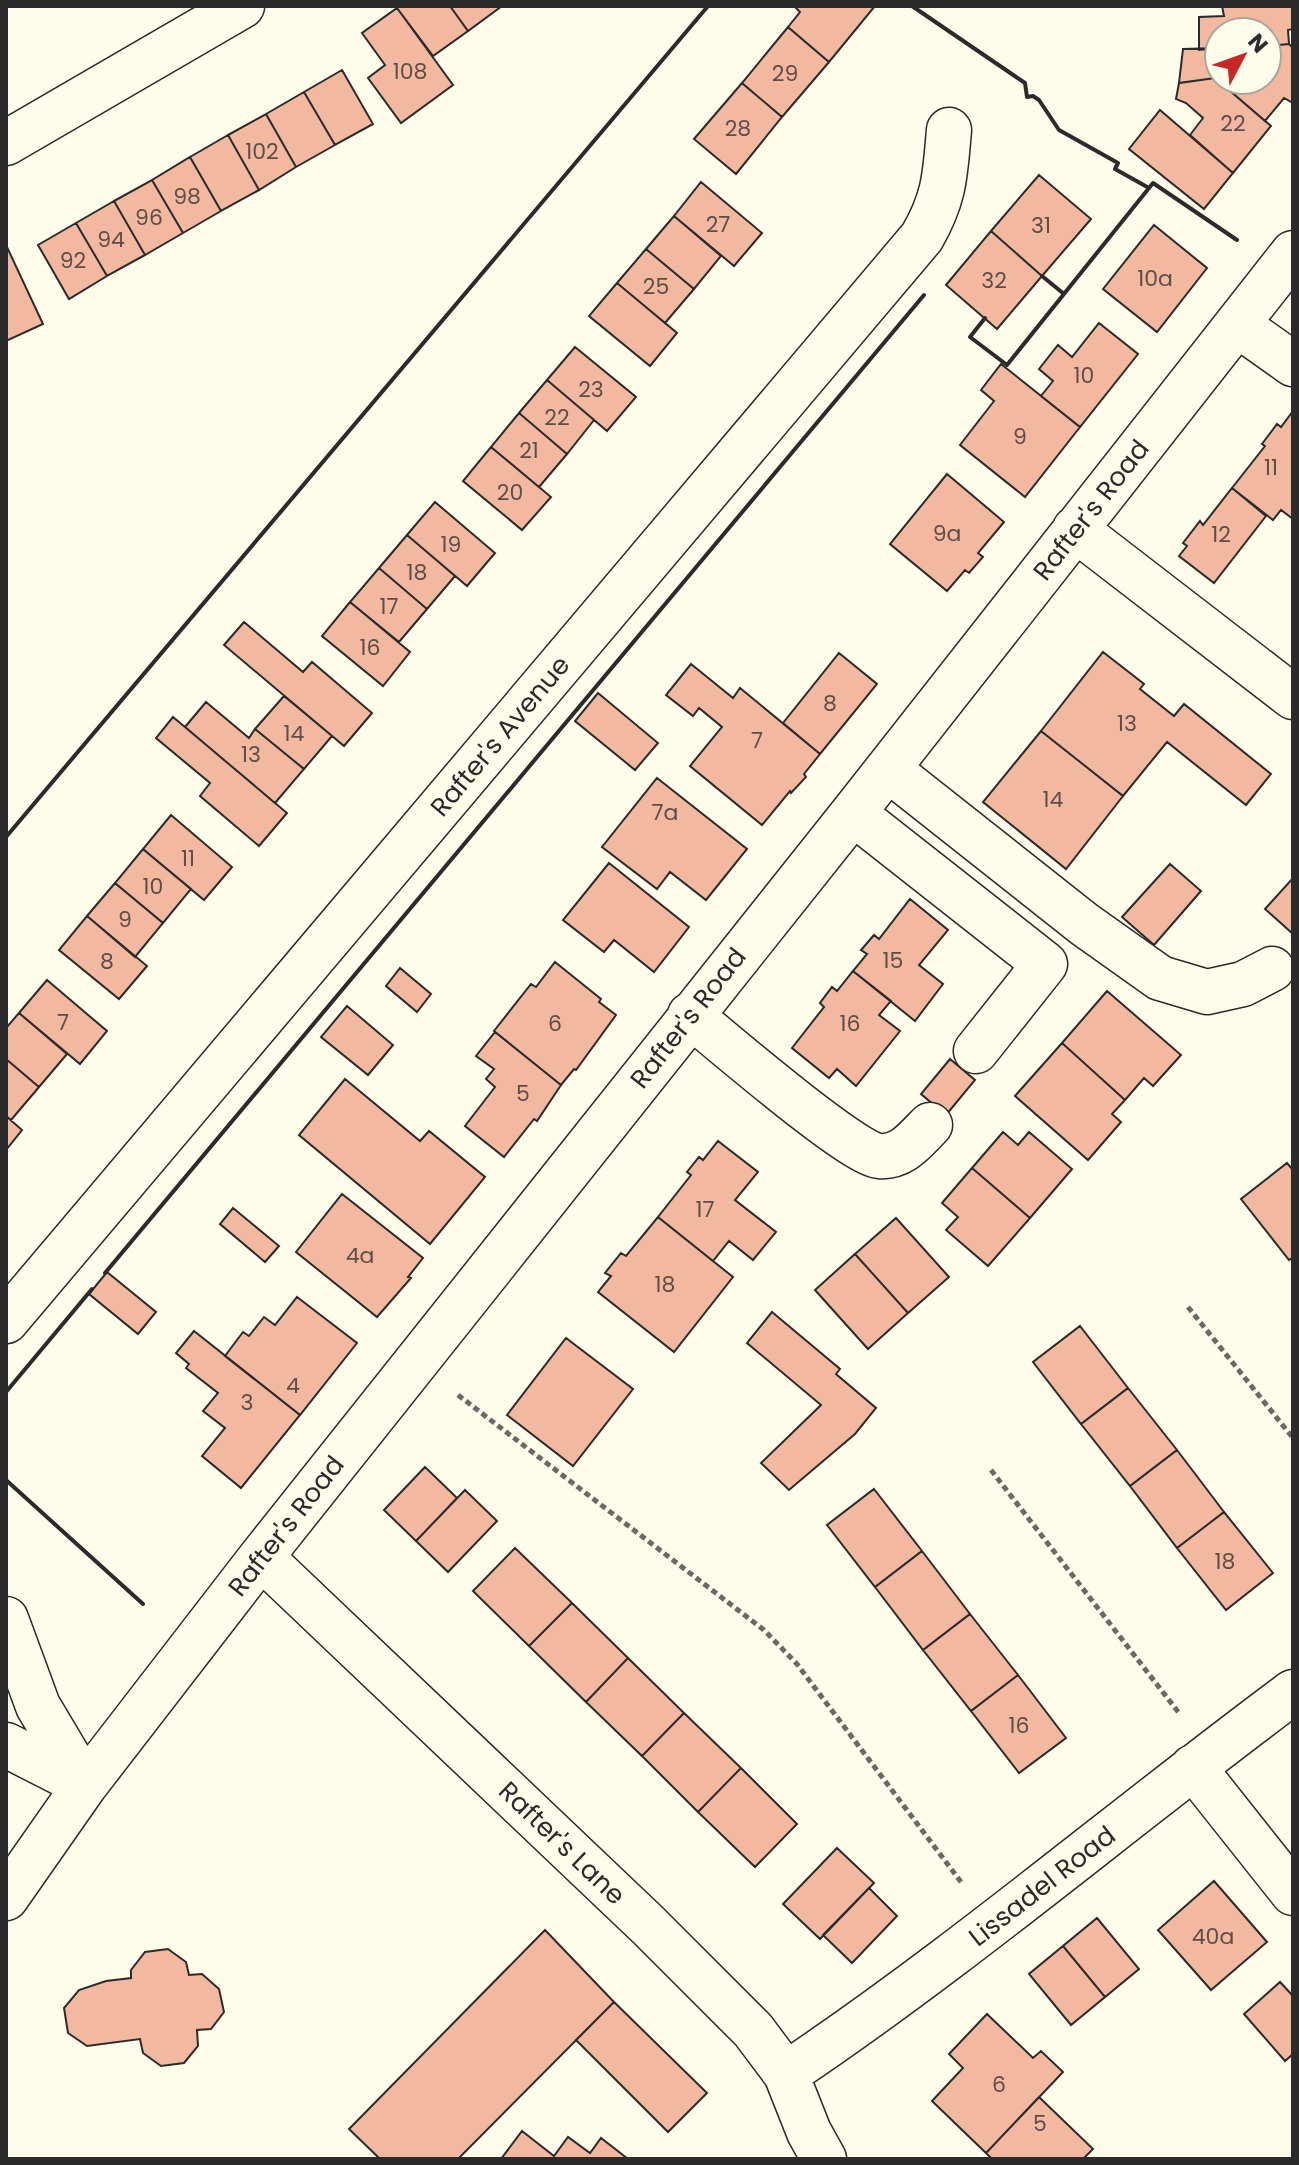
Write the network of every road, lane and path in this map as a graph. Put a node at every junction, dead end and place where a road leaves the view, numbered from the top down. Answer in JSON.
{"nodes":[{"id":1,"x":242,"y":6,"type":"edge"},
{"id":2,"x":949,"y":130,"type":"dead end"},
{"id":3,"x":6,"y":143,"type":"edge"},
{"id":4,"x":1293,"y":253,"type":"edge"},
{"id":5,"x":1238,"y":325,"type":"junction"},
{"id":6,"x":1293,"y":364,"type":"edge"},
{"id":7,"x":1075,"y":529,"type":"junction"},
{"id":8,"x":1293,"y":697,"type":"edge"},
{"id":9,"x":888,"y":769,"type":"junction"},
{"id":10,"x":853,"y":813,"type":"junction"},
{"id":11,"x":1272,"y":969,"type":"dead end"},
{"id":12,"x":690,"y":1015,"type":"junction"},
{"id":13,"x":976,"y":1051,"type":"dead end"},
{"id":14,"x":930,"y":1125,"type":"dead end"},
{"id":15,"x":1188,"y":1307,"type":"dead end"},
{"id":16,"x":6,"y":1321,"type":"edge"},
{"id":17,"x":416,"y":1362,"type":"junction"},
{"id":18,"x":1293,"y":1438,"type":"edge"},
{"id":19,"x":991,"y":1470,"type":"dead end"},
{"id":20,"x":261,"y":1557,"type":"junction"},
{"id":21,"x":6,"y":1619,"type":"edge"},
{"id":22,"x":1293,"y":1692,"type":"edge"},
{"id":23,"x":6,"y":1745,"type":"edge"},
{"id":24,"x":1202,"y":1760,"type":"junction"},
{"id":25,"x":85,"y":1785,"type":"junction"},
{"id":26,"x":1293,"y":1893,"type":"edge"},
{"id":27,"x":6,"y":1898,"type":"edge"},
{"id":28,"x":995,"y":1924,"type":"junction"},
{"id":29,"x":786,"y":2074,"type":"junction"},
{"id":30,"x":824,"y":2159,"type":"edge"}],
"edges":[{"from":1,"to":3,"type":"street"},
{"from":2,"to":16,"type":"street","name":"Rafter's Avenue"},
{"from":4,"to":5,"type":"street","name":"Rafter's Road"},
{"from":5,"to":6,"type":"street"},
{"from":5,"to":7,"type":"street","name":"Rafter's Road"},
{"from":7,"to":8,"type":"street"},
{"from":7,"to":9,"type":"street","name":"Rafter's Road"},
{"from":9,"to":10,"type":"street","name":"Rafter's Road"},
{"from":9,"to":11,"type":"street"},
{"from":10,"to":12,"type":"street","name":"Rafter's Road"},
{"from":10,"to":13,"type":"street"},
{"from":12,"to":14,"type":"street"},
{"from":12,"to":17,"type":"street","name":"Rafter's Road"},
{"from":15,"to":18,"type":"path"},
{"from":17,"to":20,"type":"street","name":"Rafter's Road"},
{"from":17,"to":28,"type":"path"},
{"from":19,"to":24,"type":"path"},
{"from":20,"to":25,"type":"street","name":"Rafter's Road"},
{"from":20,"to":29,"type":"street","name":"Rafter's Lane"},
{"from":21,"to":25,"type":"street"},
{"from":22,"to":24,"type":"street","name":"Lissadel Road"},
{"from":23,"to":25,"type":"street"},
{"from":24,"to":26,"type":"street"},
{"from":24,"to":28,"type":"street","name":"Lissadel Road"},
{"from":25,"to":27,"type":"street","name":"Rafter's Road"},
{"from":28,"to":29,"type":"street","name":"Lissadel Road"},
{"from":29,"to":30,"type":"street","name":"Rafter's Lane"}]}
